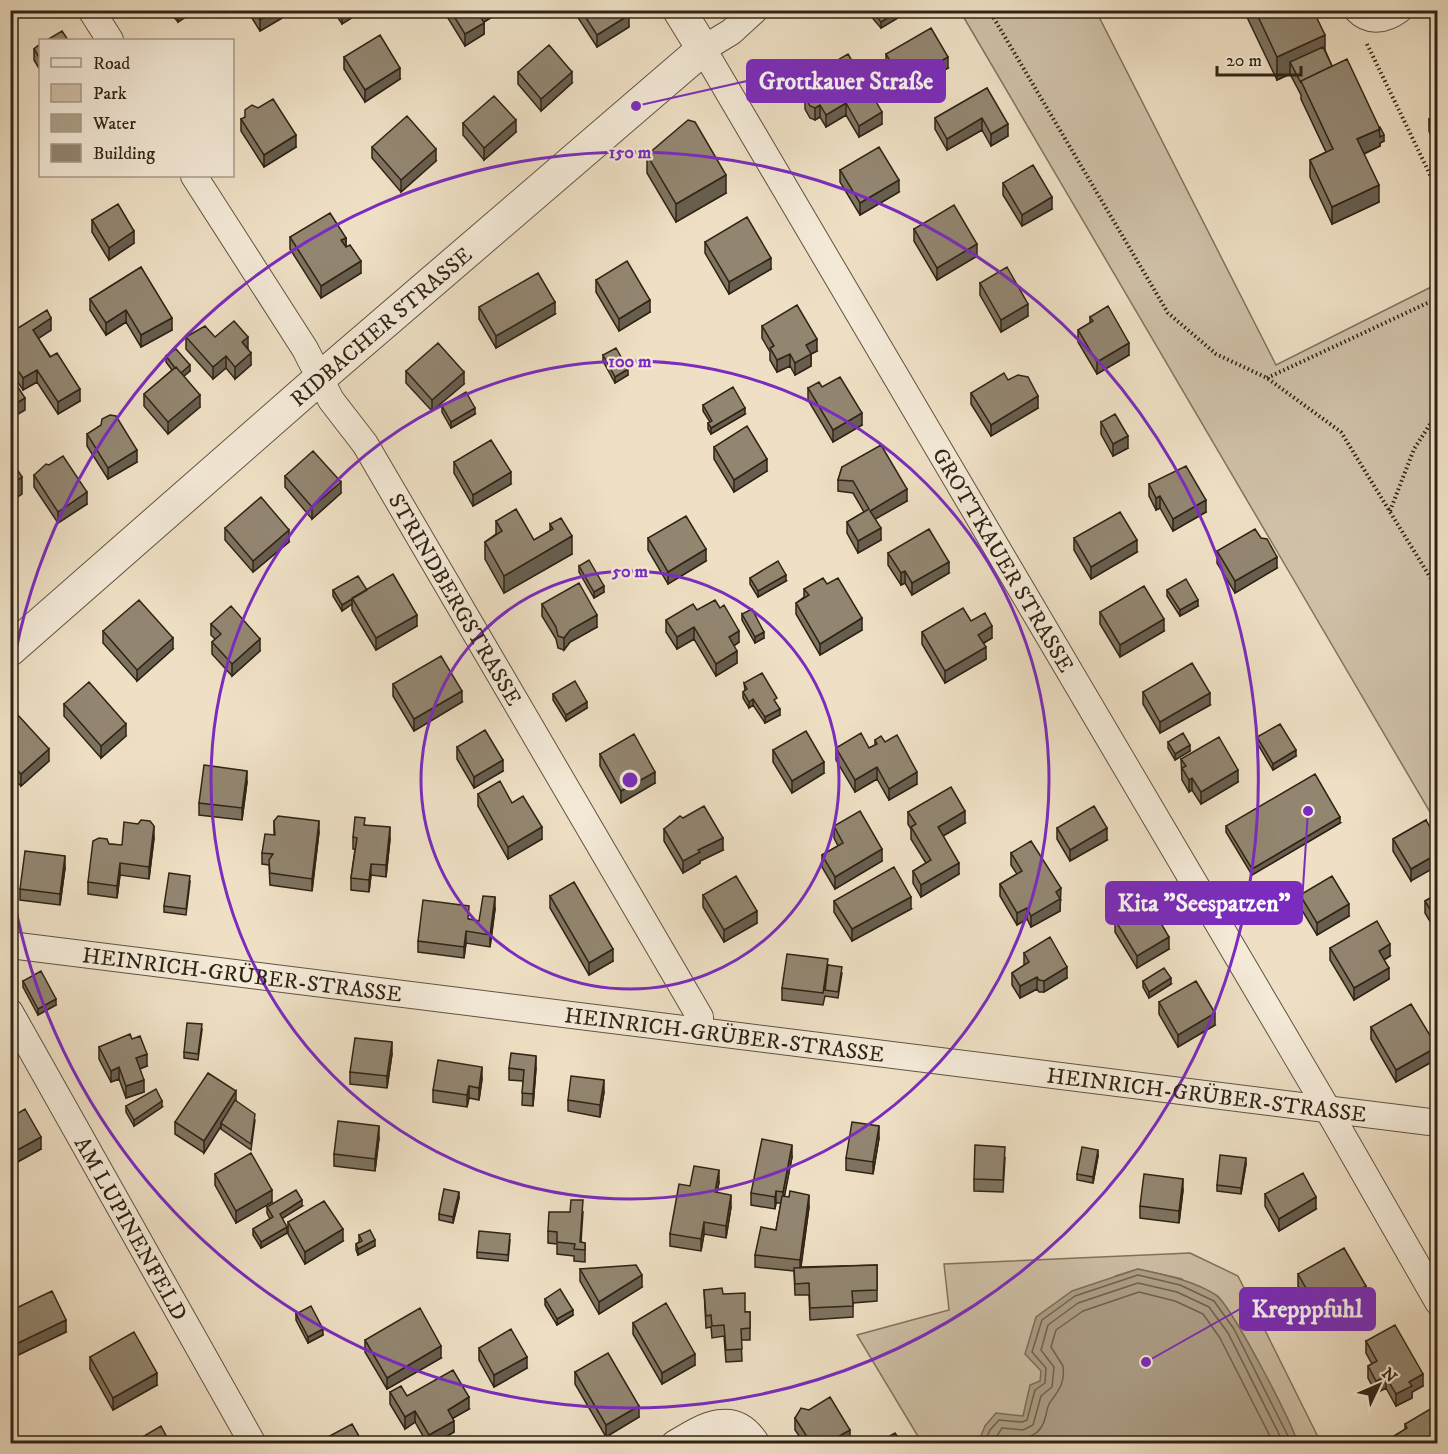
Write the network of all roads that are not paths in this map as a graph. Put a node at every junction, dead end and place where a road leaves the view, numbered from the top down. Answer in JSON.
{"nodes":[{"id":1,"x":91,"y":10,"type":"edge"},
{"id":2,"x":679,"y":10,"type":"edge"},
{"id":3,"x":756,"y":10,"type":"edge"},
{"id":4,"x":1357,"y":10,"type":"edge"},
{"id":5,"x":1400,"y":10,"type":"edge"},
{"id":6,"x":109,"y":39,"type":"edge"},
{"id":7,"x":703,"y":49,"type":"junction"},
{"id":8,"x":195,"y":177,"type":"edge"},
{"id":9,"x":319,"y":379,"type":"junction"},
{"id":10,"x":10,"y":650,"type":"edge"},
{"id":11,"x":10,"y":945,"type":"edge"},
{"id":12,"x":10,"y":1012,"type":"edge"},
{"id":13,"x":700,"y":1031,"type":"junction"},
{"id":14,"x":1328,"y":1110,"type":"junction"},
{"id":15,"x":1437,"y":1123,"type":"edge"},
{"id":16,"x":1437,"y":1302,"type":"edge"},
{"id":17,"x":253,"y":1443,"type":"edge"},
{"id":18,"x":674,"y":1443,"type":"edge"},
{"id":19,"x":757,"y":1443,"type":"edge"}],
"edges":[{"from":1,"to":6,"type":"street"},
{"from":2,"to":7,"type":"street","name":"GROTTKAUER STRASSE"},
{"from":3,"to":7,"type":"street","name":"RIDBACHER STRASSE"},
{"from":4,"to":5,"type":"street"},
{"from":7,"to":9,"type":"street","name":"RIDBACHER STRASSE"},
{"from":7,"to":14,"type":"street","name":"GROTTKAUER STRASSE"},
{"from":8,"to":9,"type":"street","name":"STRINDBERGSTRASSE"},
{"from":9,"to":10,"type":"street","name":"RIDBACHER STRASSE"},
{"from":9,"to":13,"type":"street","name":"STRINDBERGSTRASSE"},
{"from":11,"to":13,"type":"street","name":"HEINRICH-GRÜBER-STRASSE"},
{"from":12,"to":17,"type":"street","name":"AM LUPINENFELD"},
{"from":13,"to":14,"type":"street","name":"HEINRICH-GRÜBER-STRASSE"},
{"from":14,"to":15,"type":"street","name":"HEINRICH-GRÜBER-STRASSE"},
{"from":14,"to":16,"type":"street","name":"GROTTKAUER STRASSE"},
{"from":18,"to":19,"type":"street"}]}
